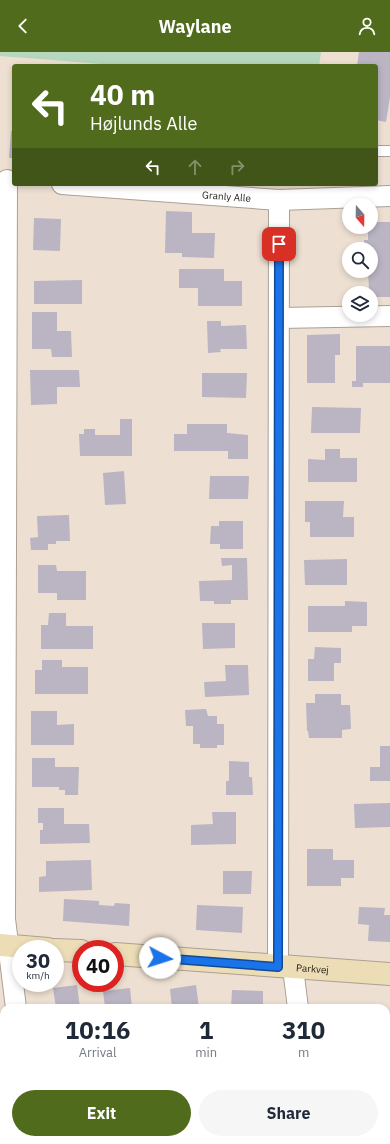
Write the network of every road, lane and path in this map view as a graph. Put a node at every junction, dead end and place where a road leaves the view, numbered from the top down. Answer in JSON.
{"nodes":[{"id":1,"x":378,"y":151,"type":"edge"},
{"id":2,"x":390,"y":151,"type":"edge"},
{"id":3,"x":7,"y":180,"type":"edge"},
{"id":4,"x":89,"y":186,"type":"edge"},
{"id":5,"x":390,"y":196,"type":"edge"},
{"id":6,"x":279,"y":200,"type":"junction"},
{"id":7,"x":390,"y":316,"type":"edge"},
{"id":8,"x":279,"y":318,"type":"junction"},
{"id":9,"x":4,"y":946,"type":"edge"},
{"id":10,"x":124,"y":955,"type":"edge"},
{"id":11,"x":286,"y":967,"type":"junction"},
{"id":12,"x":390,"y":974,"type":"edge"},
{"id":13,"x":15,"y":1004,"type":"edge"},
{"id":14,"x":297,"y":1004,"type":"edge"}],
"edges":[{"from":1,"to":2,"type":"lane"},
{"from":3,"to":9,"type":"street"},
{"from":4,"to":6,"type":"street","name":"Granly Alle"},
{"from":5,"to":6,"type":"street","name":"Granly Alle"},
{"from":6,"to":8,"type":"street"},
{"from":7,"to":8,"type":"street"},
{"from":8,"to":11,"type":"street"},
{"from":9,"to":13,"type":"street"},
{"from":10,"to":11,"type":"street","name":"Parkvej"},
{"from":11,"to":12,"type":"street","name":"Parkvej"},
{"from":11,"to":14,"type":"street"}]}
